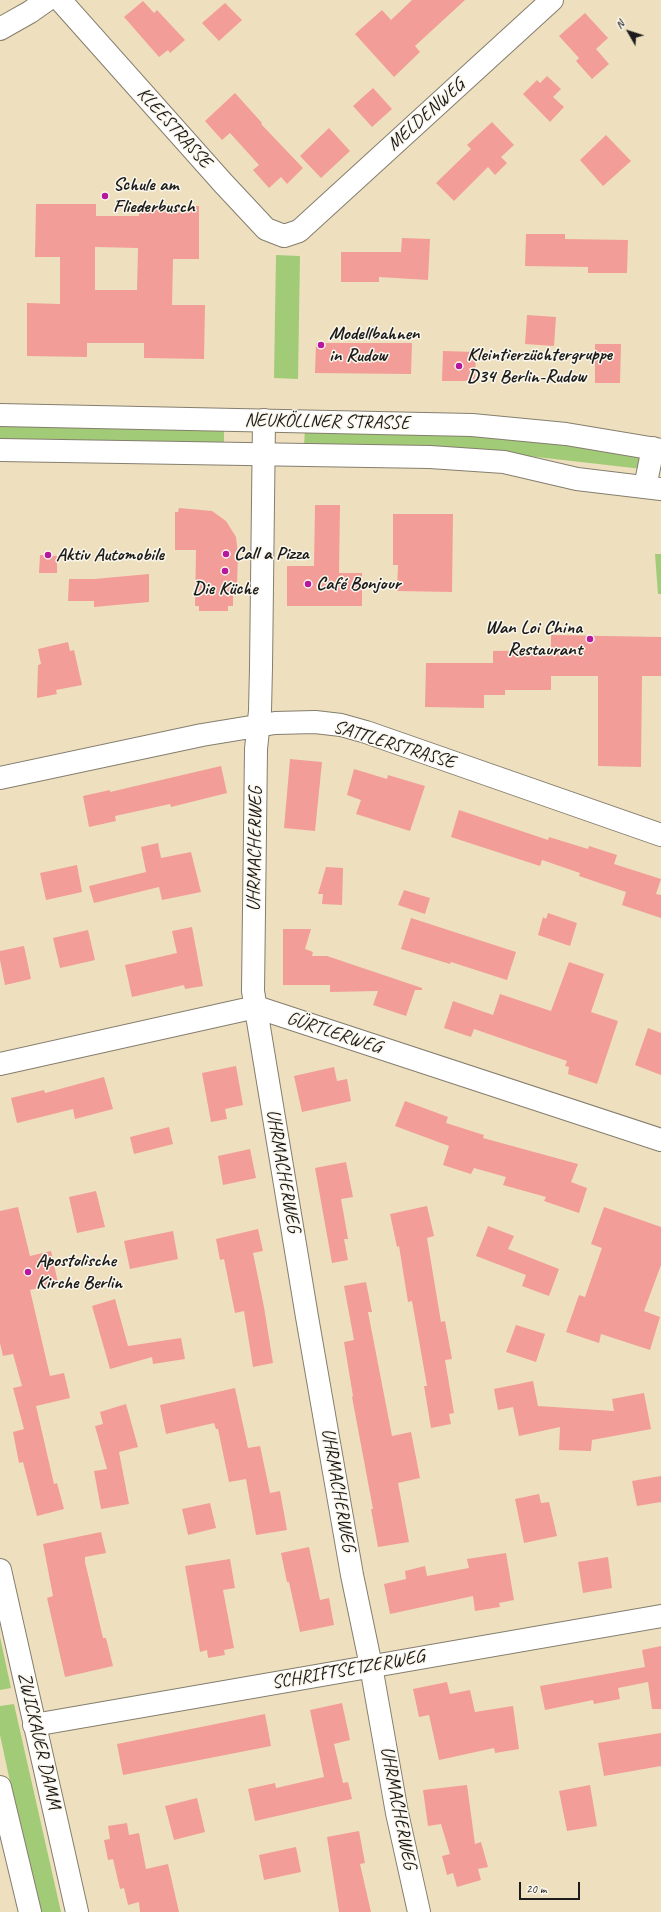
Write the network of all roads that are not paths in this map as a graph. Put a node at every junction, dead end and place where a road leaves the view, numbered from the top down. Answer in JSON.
{"nodes":[{"id":1,"x":47,"y":0,"type":"edge"},
{"id":2,"x":60,"y":0,"type":"edge"},
{"id":3,"x":552,"y":0,"type":"edge"},
{"id":4,"x":0,"y":29,"type":"edge"},
{"id":5,"x":299,"y":231,"type":"joint"},
{"id":6,"x":0,"y":415,"type":"edge"},
{"id":7,"x":264,"y":420,"type":"junction"},
{"id":8,"x":657,"y":449,"type":"edge"},
{"id":9,"x":0,"y":450,"type":"edge"},
{"id":10,"x":264,"y":453,"type":"junction"},
{"id":11,"x":653,"y":488,"type":"edge"},
{"id":12,"x":258,"y":726,"type":"junction"},
{"id":13,"x":0,"y":778,"type":"edge"},
{"id":14,"x":661,"y":835,"type":"edge"},
{"id":15,"x":256,"y":1007,"type":"junction"},
{"id":16,"x":0,"y":1064,"type":"edge"},
{"id":17,"x":661,"y":1140,"type":"edge"},
{"id":18,"x":0,"y":1570,"type":"edge"},
{"id":19,"x":661,"y":1616,"type":"edge"},
{"id":20,"x":371,"y":1666,"type":"junction"},
{"id":21,"x":34,"y":1725,"type":"junction"},
{"id":22,"x":0,"y":1787,"type":"edge"},
{"id":23,"x":30,"y":1912,"type":"edge"},
{"id":24,"x":77,"y":1912,"type":"edge"},
{"id":25,"x":420,"y":1912,"type":"edge"}],
"edges":[{"from":1,"to":4,"type":"street"},
{"from":2,"to":5,"type":"street","name":"KLEESTRASSE"},
{"from":3,"to":5,"type":"street","name":"MELDENWEG"},
{"from":6,"to":7,"type":"street","name":"NEUKÖLLNER STRASSE"},
{"from":7,"to":8,"type":"street","name":"NEUKÖLLNER STRASSE"},
{"from":7,"to":10,"type":"street","name":"UHRMACHERWEG"},
{"from":8,"to":11,"type":"street","name":"NEUKÖLLNER STRASSE"},
{"from":9,"to":10,"type":"street","name":"NEUKÖLLNER STRASSE"},
{"from":10,"to":11,"type":"street","name":"NEUKÖLLNER STRASSE"},
{"from":10,"to":12,"type":"street","name":"UHRMACHERWEG"},
{"from":12,"to":13,"type":"street","name":"SATTLERSTRASSE"},
{"from":12,"to":14,"type":"street","name":"SATTLERSTRASSE"},
{"from":12,"to":15,"type":"street","name":"UHRMACHERWEG"},
{"from":15,"to":16,"type":"street"},
{"from":15,"to":17,"type":"street","name":"GÜRTLERWEG"},
{"from":15,"to":20,"type":"street","name":"UHRMACHERWEG"},
{"from":18,"to":21,"type":"street","name":"ZWICKAUER DAMM"},
{"from":19,"to":20,"type":"street","name":"SCHRIFTSETZERWEG"},
{"from":20,"to":21,"type":"street","name":"SCHRIFTSETZERWEG"},
{"from":20,"to":25,"type":"street","name":"UHRMACHERWEG"},
{"from":21,"to":24,"type":"street","name":"ZWICKAUER DAMM"},
{"from":22,"to":23,"type":"street"}]}
